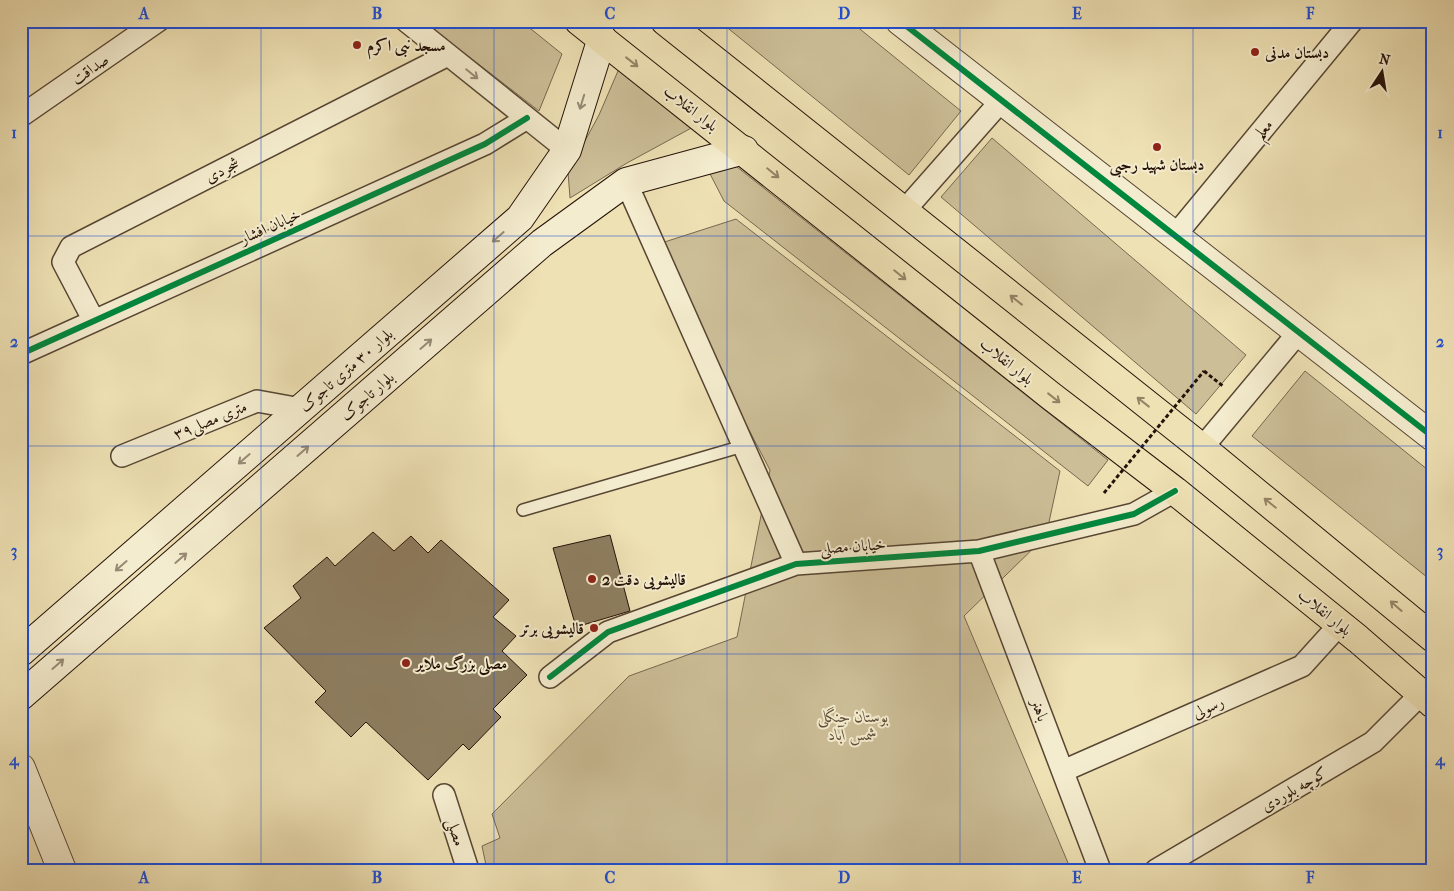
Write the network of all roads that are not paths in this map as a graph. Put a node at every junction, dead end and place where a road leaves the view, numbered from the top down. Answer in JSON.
{"nodes":[{"id":1,"x":158,"y":21,"type":"edge"},
{"id":2,"x":406,"y":21,"type":"edge"},
{"id":3,"x":579,"y":21,"type":"edge"},
{"id":4,"x":665,"y":21,"type":"edge"},
{"id":5,"x":900,"y":21,"type":"edge"},
{"id":6,"x":1352,"y":21,"type":"edge"},
{"id":7,"x":602,"y":38,"type":"junction"},
{"id":8,"x":448,"y":55,"type":"junction"},
{"id":9,"x":1001,"y":101,"type":"junction"},
{"id":10,"x":21,"y":116,"type":"edge"},
{"id":11,"x":527,"y":118,"type":"junction"},
{"id":12,"x":567,"y":150,"type":"junction"},
{"id":13,"x":744,"y":150,"type":"junction"},
{"id":14,"x":626,"y":182,"type":"junction"},
{"id":15,"x":904,"y":212,"type":"junction"},
{"id":16,"x":1174,"y":237,"type":"junction"},
{"id":17,"x":94,"y":321,"type":"junction"},
{"id":18,"x":1298,"y":333,"type":"junction"},
{"id":19,"x":21,"y":354,"type":"edge"},
{"id":20,"x":301,"y":409,"type":"junction"},
{"id":21,"x":1433,"y":437,"type":"edge"},
{"id":22,"x":743,"y":446,"type":"junction"},
{"id":23,"x":1202,"y":448,"type":"junction"},
{"id":24,"x":122,"y":456,"type":"dead end"},
{"id":25,"x":1175,"y":491,"type":"junction"},
{"id":26,"x":523,"y":510,"type":"dead end"},
{"id":27,"x":979,"y":551,"type":"junction"},
{"id":28,"x":796,"y":564,"type":"junction"},
{"id":29,"x":1340,"y":624,"type":"junction"},
{"id":30,"x":1433,"y":638,"type":"edge"},
{"id":31,"x":21,"y":652,"type":"edge"},
{"id":32,"x":550,"y":677,"type":"dead end"},
{"id":33,"x":21,"y":696,"type":"edge"},
{"id":34,"x":1427,"y":699,"type":"edge"},
{"id":35,"x":21,"y":768,"type":"edge"},
{"id":36,"x":1063,"y":771,"type":"junction"},
{"id":37,"x":444,"y":795,"type":"dead end"},
{"id":38,"x":62,"y":870,"type":"edge"},
{"id":39,"x":468,"y":870,"type":"edge"},
{"id":40,"x":1100,"y":870,"type":"edge"},
{"id":41,"x":1156,"y":870,"type":"edge"}],
"edges":[{"from":1,"to":10,"type":"street","name":"صداقت"},
{"from":2,"to":8,"type":"street"},
{"from":3,"to":7,"type":"main road","name":"بلوار انقلاب"},
{"from":4,"to":15,"type":"main road"},
{"from":5,"to":9,"type":"main road"},
{"from":6,"to":16,"type":"street","name":"معلم"},
{"from":7,"to":12,"type":"main road","name":"بلوار ۳۰ متری تاجوک","one_way":true},
{"from":7,"to":13,"type":"main road","name":"بلوار انقلاب","one_way":true},
{"from":8,"to":11,"type":"street","one_way":true},
{"from":8,"to":17,"type":"street","name":"شجردی"},
{"from":9,"to":15,"type":"street"},
{"from":9,"to":16,"type":"main road"},
{"from":11,"to":12,"type":"street"},
{"from":11,"to":17,"type":"street","name":"خیابان افشار"},
{"from":12,"to":20,"type":"main road","name":"بلوار ۳۰ متری تاجوک","one_way":true},
{"from":13,"to":14,"type":"main road","name":"بلوار تاجوک"},
{"from":13,"to":25,"type":"main road","name":"بلوار انقلاب","one_way":true},
{"from":14,"to":22,"type":"street"},
{"from":33,"to":14,"type":"main road","name":"بلوار تاجوک","one_way":true},
{"from":23,"to":15,"type":"main road","one_way":true},
{"from":16,"to":18,"type":"main road"},
{"from":17,"to":19,"type":"street","name":"خیابان افشار"},
{"from":18,"to":21,"type":"main road"},
{"from":18,"to":23,"type":"street"},
{"from":20,"to":24,"type":"street","name":"۳۹متری مصلی"},
{"from":20,"to":31,"type":"main road","name":"بلوار ۳۰ متری تاجوک","one_way":true},
{"from":22,"to":26,"type":"lane"},
{"from":22,"to":28,"type":"street"},
{"from":30,"to":23,"type":"main road","one_way":true},
{"from":25,"to":27,"type":"street","name":"خیابان مصلی"},
{"from":25,"to":29,"type":"main road","name":"بلوار انقلاب"},
{"from":27,"to":28,"type":"street","name":"خیابان مصلی"},
{"from":27,"to":36,"type":"street","name":"باهنر"},
{"from":28,"to":32,"type":"street","name":"خیابان مصلی"},
{"from":29,"to":34,"type":"main road","name":"بلوار انقلاب"},
{"from":29,"to":36,"type":"street","name":"رسولی"},
{"from":34,"to":41,"type":"street","name":"کوچه بلوردی"},
{"from":35,"to":38,"type":"main road"},
{"from":36,"to":40,"type":"street","name":"باهنر"},
{"from":37,"to":39,"type":"street","name":"مصلی"}]}
